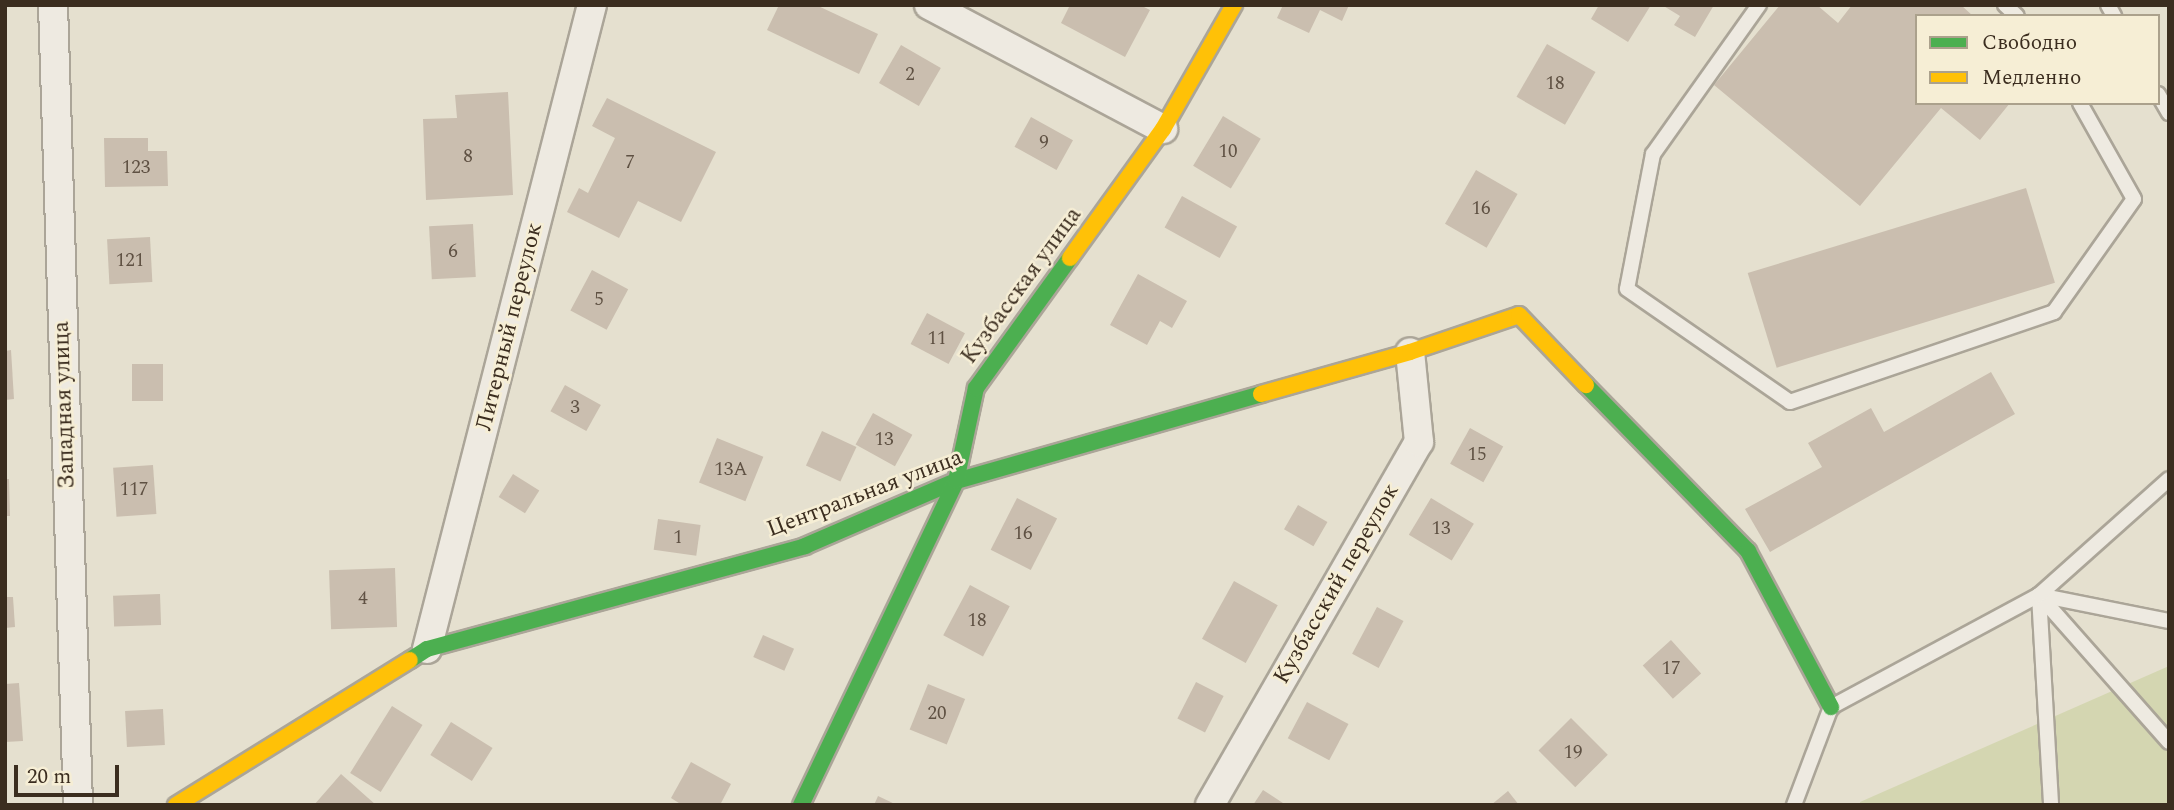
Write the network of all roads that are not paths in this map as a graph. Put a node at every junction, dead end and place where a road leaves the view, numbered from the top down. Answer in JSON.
{"nodes":[{"id":1,"x":52,"y":5,"type":"edge"},
{"id":2,"x":592,"y":5,"type":"edge"},
{"id":3,"x":929,"y":5,"type":"edge"},
{"id":4,"x":1234,"y":5,"type":"edge"},
{"id":5,"x":1759,"y":5,"type":"edge"},
{"id":6,"x":2160,"y":97,"type":"edge"},
{"id":7,"x":2081,"y":105,"type":"edge"},
{"id":8,"x":2169,"y":113,"type":"edge"},
{"id":9,"x":1163,"y":129,"type":"junction"},
{"id":10,"x":1410,"y":352,"type":"junction"},
{"id":11,"x":2169,"y":479,"type":"edge"},
{"id":12,"x":956,"y":481,"type":"junction"},
{"id":13,"x":2039,"y":595,"type":"junction"},
{"id":14,"x":2169,"y":621,"type":"edge"},
{"id":15,"x":427,"y":649,"type":"junction"},
{"id":16,"x":1831,"y":707,"type":"junction"},
{"id":17,"x":2169,"y":741,"type":"edge"},
{"id":18,"x":78,"y":805,"type":"edge"},
{"id":19,"x":176,"y":805,"type":"edge"},
{"id":20,"x":800,"y":805,"type":"edge"},
{"id":21,"x":1210,"y":805,"type":"edge"},
{"id":22,"x":1794,"y":805,"type":"edge"},
{"id":23,"x":2050,"y":805,"type":"edge"}],
"edges":[{"from":1,"to":18,"type":"street","name":"Западная улица"},
{"from":2,"to":15,"type":"street","name":"Литерный переулок"},
{"from":3,"to":9,"type":"street"},
{"from":4,"to":9,"type":"street","name":"Кузбасская улица"},
{"from":5,"to":7,"type":"lane"},
{"from":6,"to":8,"type":"lane"},
{"from":9,"to":12,"type":"street","name":"Кузбасская улица"},
{"from":10,"to":12,"type":"street","name":"Центральная улица"},
{"from":10,"to":16,"type":"street","name":"Центральная улица"},
{"from":10,"to":21,"type":"street","name":"Кузбасский переулок"},
{"from":11,"to":13,"type":"lane"},
{"from":12,"to":15,"type":"street","name":"Центральная улица"},
{"from":12,"to":20,"type":"street","name":"Кузбасская улица"},
{"from":13,"to":14,"type":"lane"},
{"from":13,"to":16,"type":"lane"},
{"from":13,"to":17,"type":"lane"},
{"from":13,"to":23,"type":"lane"},
{"from":15,"to":19,"type":"street","name":"Центральная улица"},
{"from":16,"to":22,"type":"lane"}]}
